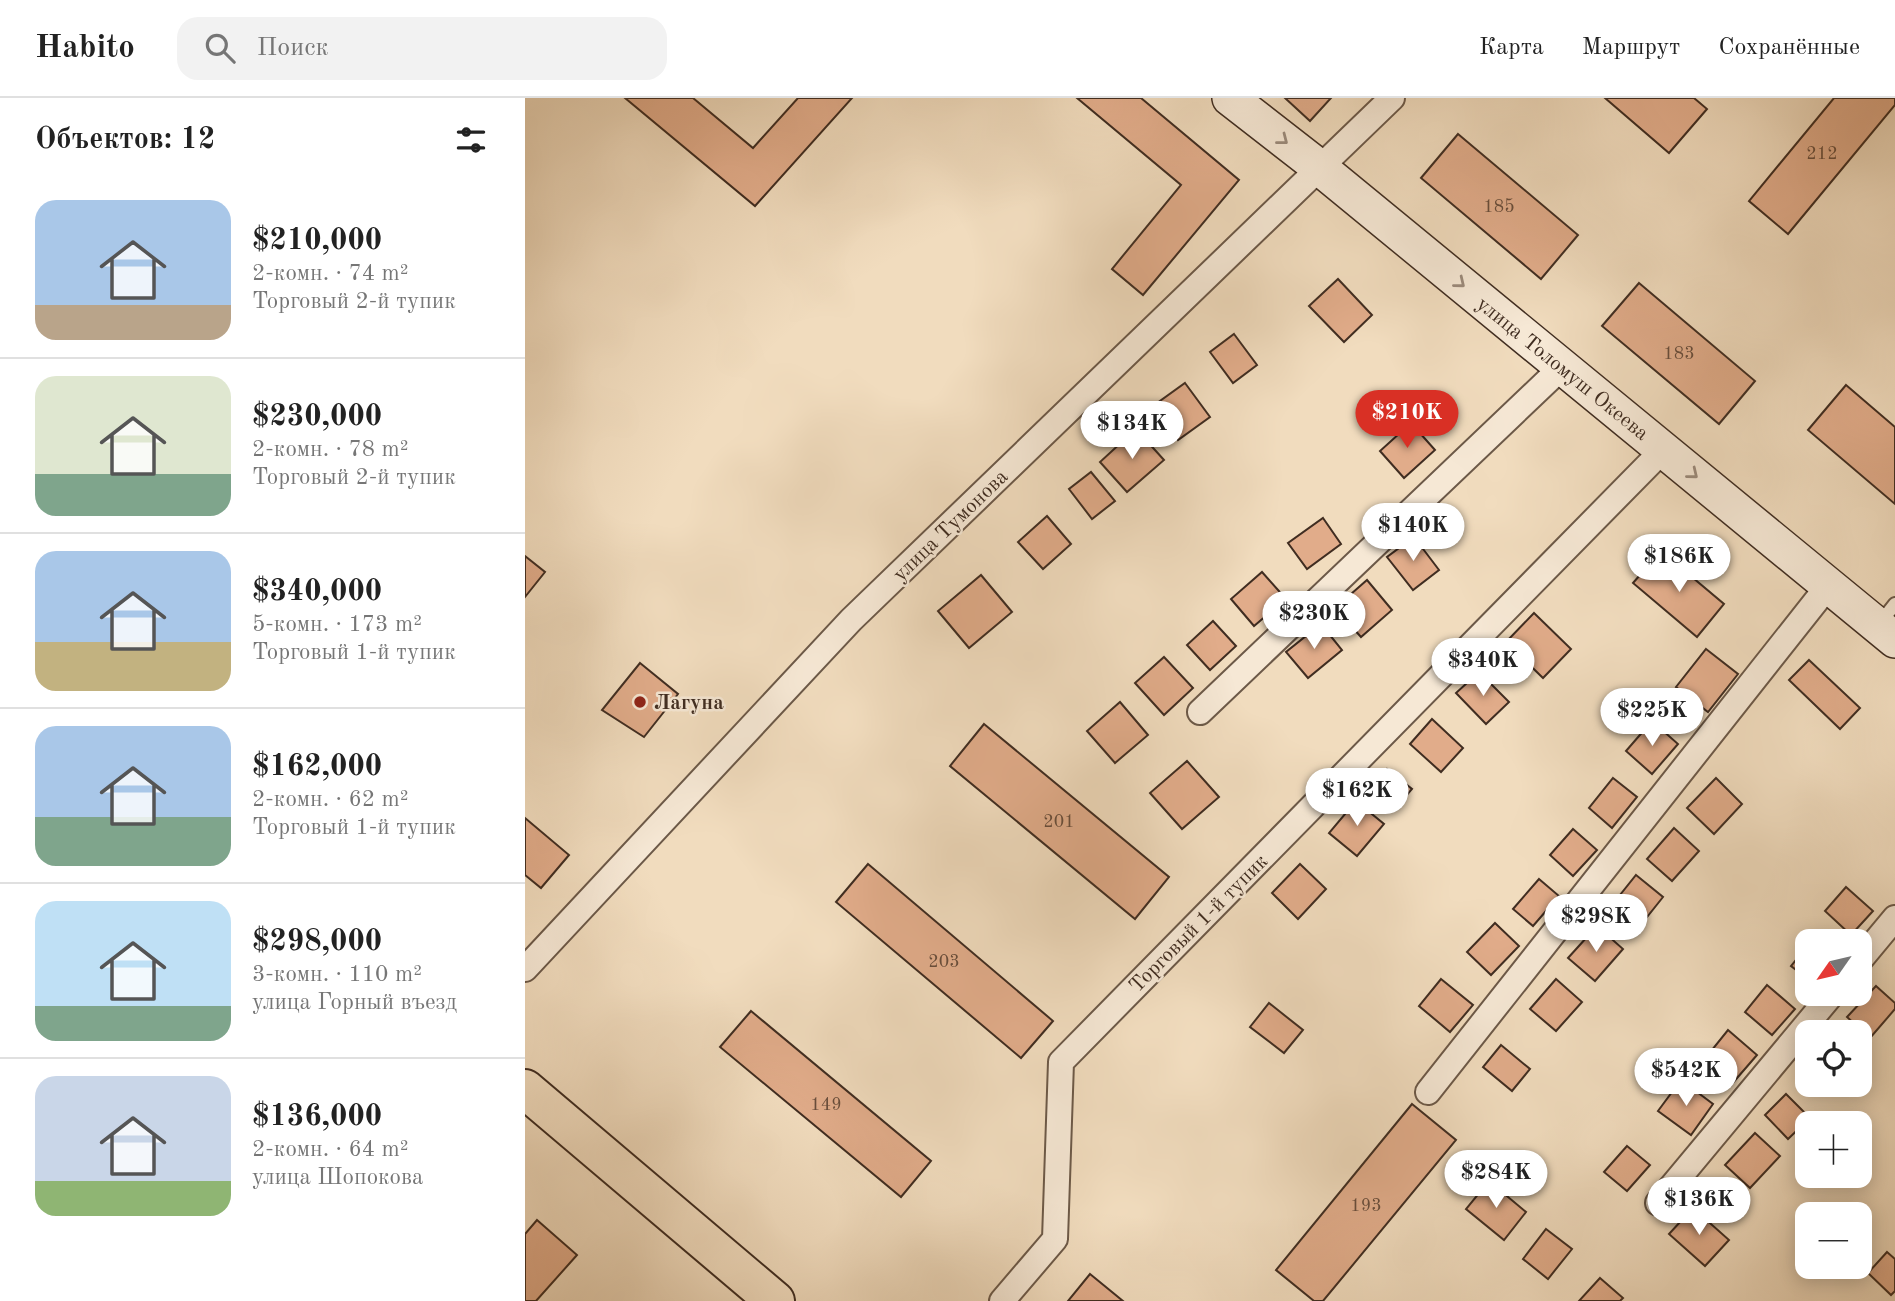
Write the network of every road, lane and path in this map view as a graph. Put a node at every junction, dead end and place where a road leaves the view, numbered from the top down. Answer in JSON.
{"nodes":[{"id":1,"x":1230,"y":98,"type":"edge"},
{"id":2,"x":1392,"y":98,"type":"edge"},
{"id":3,"x":1320,"y":168,"type":"junction"},
{"id":4,"x":1562,"y":367,"type":"junction"},
{"id":5,"x":1663,"y":450,"type":"junction"},
{"id":6,"x":1828,"y":586,"type":"junction"},
{"id":7,"x":1889,"y":624,"type":"edge"},
{"id":8,"x":1200,"y":712,"type":"dead end"},
{"id":9,"x":1895,"y":918,"type":"edge"},
{"id":10,"x":1873,"y":944,"type":"edge"},
{"id":11,"x":525,"y":970,"type":"edge"},
{"id":12,"x":1822,"y":1006,"type":"edge"},
{"id":13,"x":525,"y":1089,"type":"edge"},
{"id":14,"x":1428,"y":1092,"type":"dead end"},
{"id":15,"x":1658,"y":1203,"type":"dead end"},
{"id":16,"x":775,"y":1301,"type":"edge"},
{"id":17,"x":1002,"y":1301,"type":"edge"}],
"edges":[{"from":1,"to":3,"type":"street","name":"улица Толомуш Океева","one_way":true},
{"from":2,"to":3,"type":"street","name":"улица Тумонова"},
{"from":3,"to":4,"type":"street","name":"улица Толомуш Океева","one_way":true},
{"from":3,"to":11,"type":"street","name":"улица Тумонова"},
{"from":4,"to":5,"type":"street","name":"улица Толомуш Океева"},
{"from":4,"to":8,"type":"street"},
{"from":5,"to":6,"type":"street","name":"улица Толомуш Океева","one_way":true},
{"from":5,"to":17,"type":"street","name":"Торговый 1-й тупик"},
{"from":6,"to":7,"type":"street","name":"улица Толомуш Океева"},
{"from":6,"to":14,"type":"street"},
{"from":9,"to":10,"type":"street"},
{"from":12,"to":15,"type":"street"},
{"from":13,"to":16,"type":"main road"}]}
